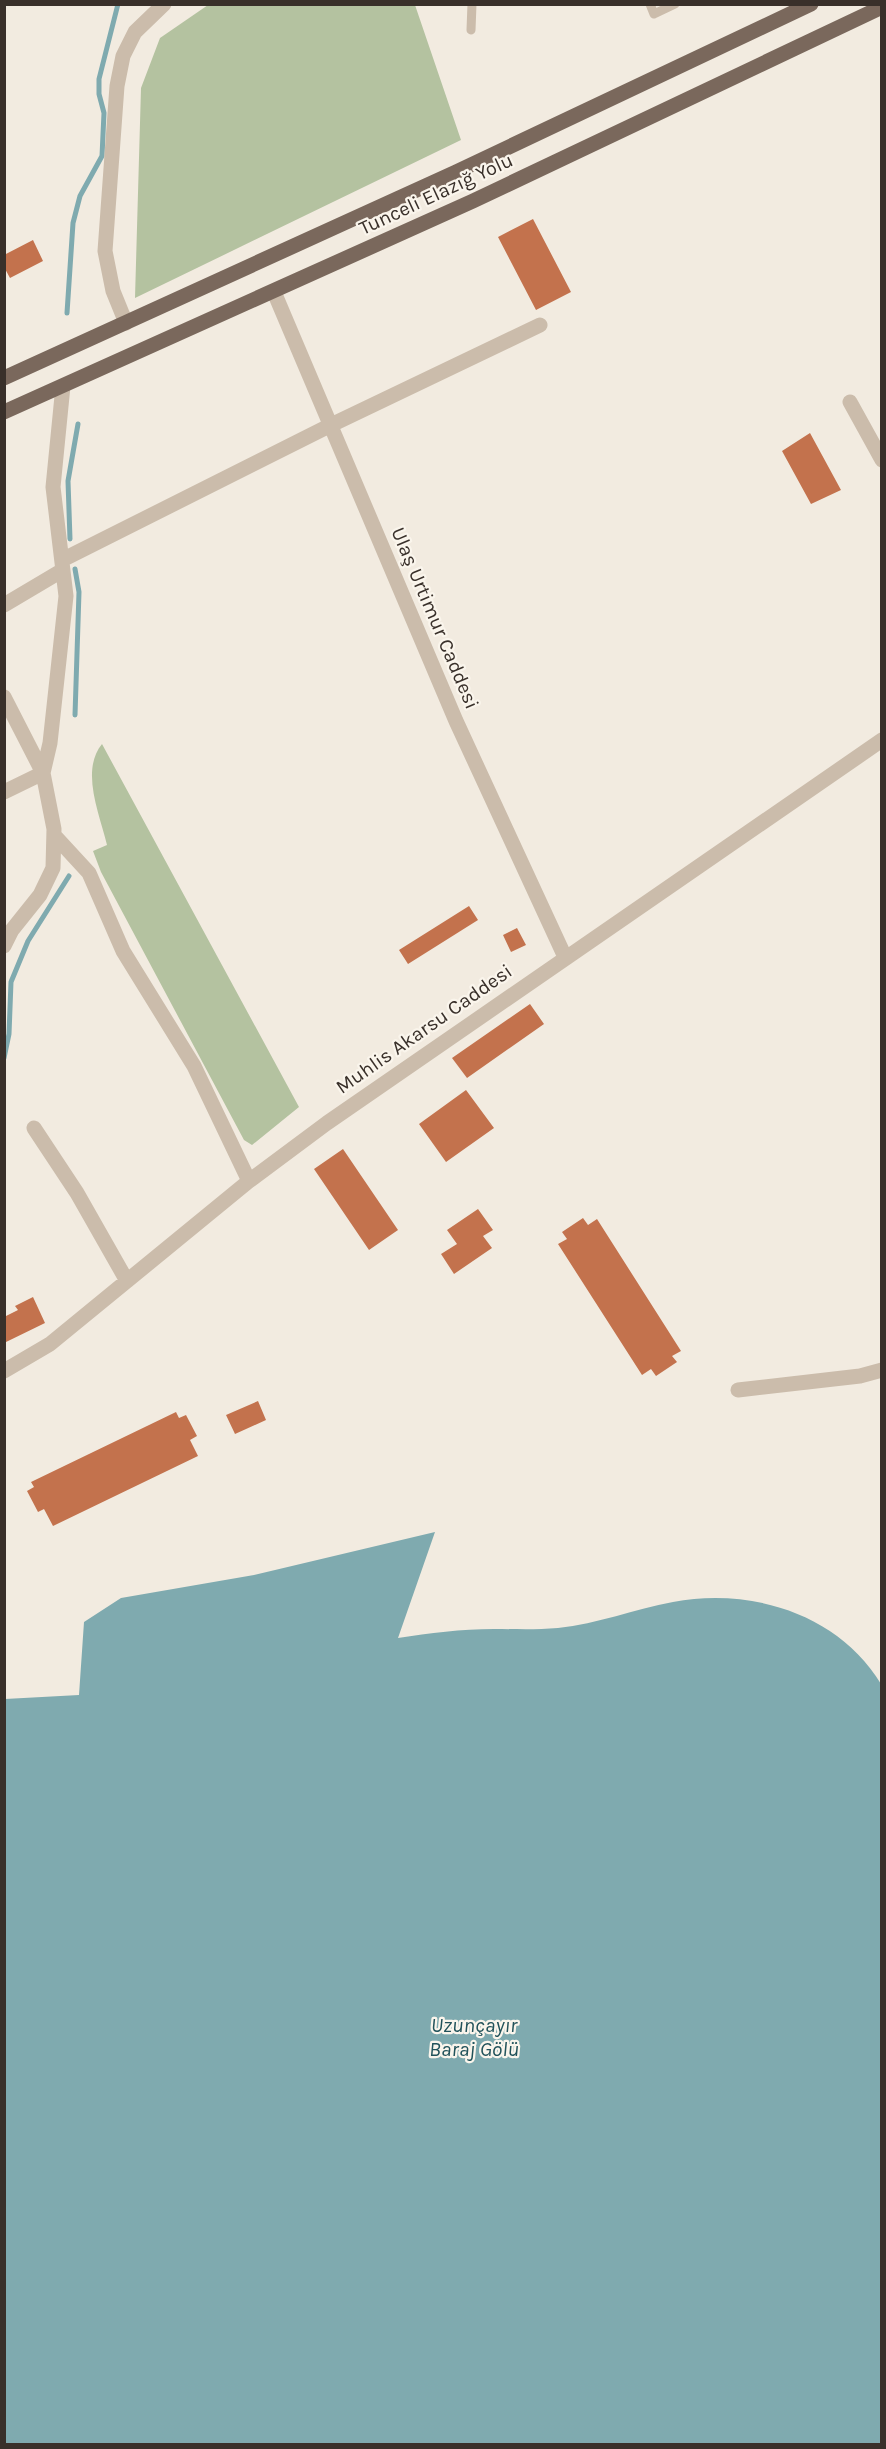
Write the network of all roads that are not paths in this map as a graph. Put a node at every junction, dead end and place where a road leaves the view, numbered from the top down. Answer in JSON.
{"nodes":[{"id":1,"x":164,"y":4,"type":"edge"},
{"id":2,"x":472,"y":4,"type":"edge"},
{"id":3,"x":650,"y":4,"type":"edge"},
{"id":4,"x":675,"y":4,"type":"edge"},
{"id":5,"x":811,"y":4,"type":"edge"},
{"id":6,"x":882,"y":7,"type":"edge"},
{"id":7,"x":471,"y":30,"type":"dead end"},
{"id":8,"x":274,"y":292,"type":"junction"},
{"id":9,"x":126,"y":323,"type":"junction"},
{"id":10,"x":540,"y":325,"type":"dead end"},
{"id":11,"x":4,"y":378,"type":"edge"},
{"id":12,"x":63,"y":386,"type":"junction"},
{"id":13,"x":850,"y":402,"type":"dead end"},
{"id":14,"x":4,"y":412,"type":"edge"},
{"id":15,"x":329,"y":426,"type":"junction"},
{"id":16,"x":882,"y":460,"type":"edge"},
{"id":17,"x":62,"y":565,"type":"junction"},
{"id":18,"x":4,"y":605,"type":"edge"},
{"id":19,"x":4,"y":697,"type":"edge"},
{"id":20,"x":882,"y":740,"type":"edge"},
{"id":21,"x":42,"y":773,"type":"junction"},
{"id":22,"x":4,"y":792,"type":"edge"},
{"id":23,"x":54,"y":835,"type":"junction"},
{"id":24,"x":4,"y":946,"type":"edge"},
{"id":25,"x":565,"y":957,"type":"junction"},
{"id":26,"x":34,"y":1128,"type":"dead end"},
{"id":27,"x":249,"y":1181,"type":"junction"},
{"id":28,"x":127,"y":1281,"type":"junction"},
{"id":29,"x":882,"y":1370,"type":"edge"},
{"id":30,"x":4,"y":1371,"type":"edge"},
{"id":31,"x":738,"y":1390,"type":"dead end"}],
"edges":[{"from":1,"to":9,"type":"street"},
{"from":2,"to":7,"type":"lane"},
{"from":3,"to":4,"type":"lane"},
{"from":5,"to":9,"type":"main road","name":"Tunceli Elazığ Yolu"},
{"from":6,"to":8,"type":"main road","name":"Tunceli Elazığ Yolu"},
{"from":8,"to":12,"type":"main road","name":"Tunceli Elazığ Yolu"},
{"from":8,"to":15,"type":"street","name":"Ulaş Urtimur Caddesi"},
{"from":9,"to":11,"type":"main road","name":"Tunceli Elazığ Yolu"},
{"from":10,"to":15,"type":"street"},
{"from":12,"to":14,"type":"main road","name":"Tunceli Elazığ Yolu"},
{"from":12,"to":17,"type":"street"},
{"from":13,"to":16,"type":"street"},
{"from":15,"to":17,"type":"street"},
{"from":15,"to":25,"type":"street","name":"Ulaş Urtimur Caddesi"},
{"from":17,"to":18,"type":"street"},
{"from":17,"to":21,"type":"street"},
{"from":19,"to":21,"type":"street"},
{"from":20,"to":25,"type":"street","name":"Muhlis Akarsu Caddesi"},
{"from":21,"to":22,"type":"street"},
{"from":21,"to":23,"type":"street"},
{"from":23,"to":24,"type":"street"},
{"from":23,"to":27,"type":"street"},
{"from":25,"to":27,"type":"street","name":"Muhlis Akarsu Caddesi"},
{"from":26,"to":28,"type":"street"},
{"from":27,"to":28,"type":"street","name":"Muhlis Akarsu Caddesi"},
{"from":28,"to":30,"type":"street","name":"Muhlis Akarsu Caddesi"},
{"from":29,"to":31,"type":"street"}]}
